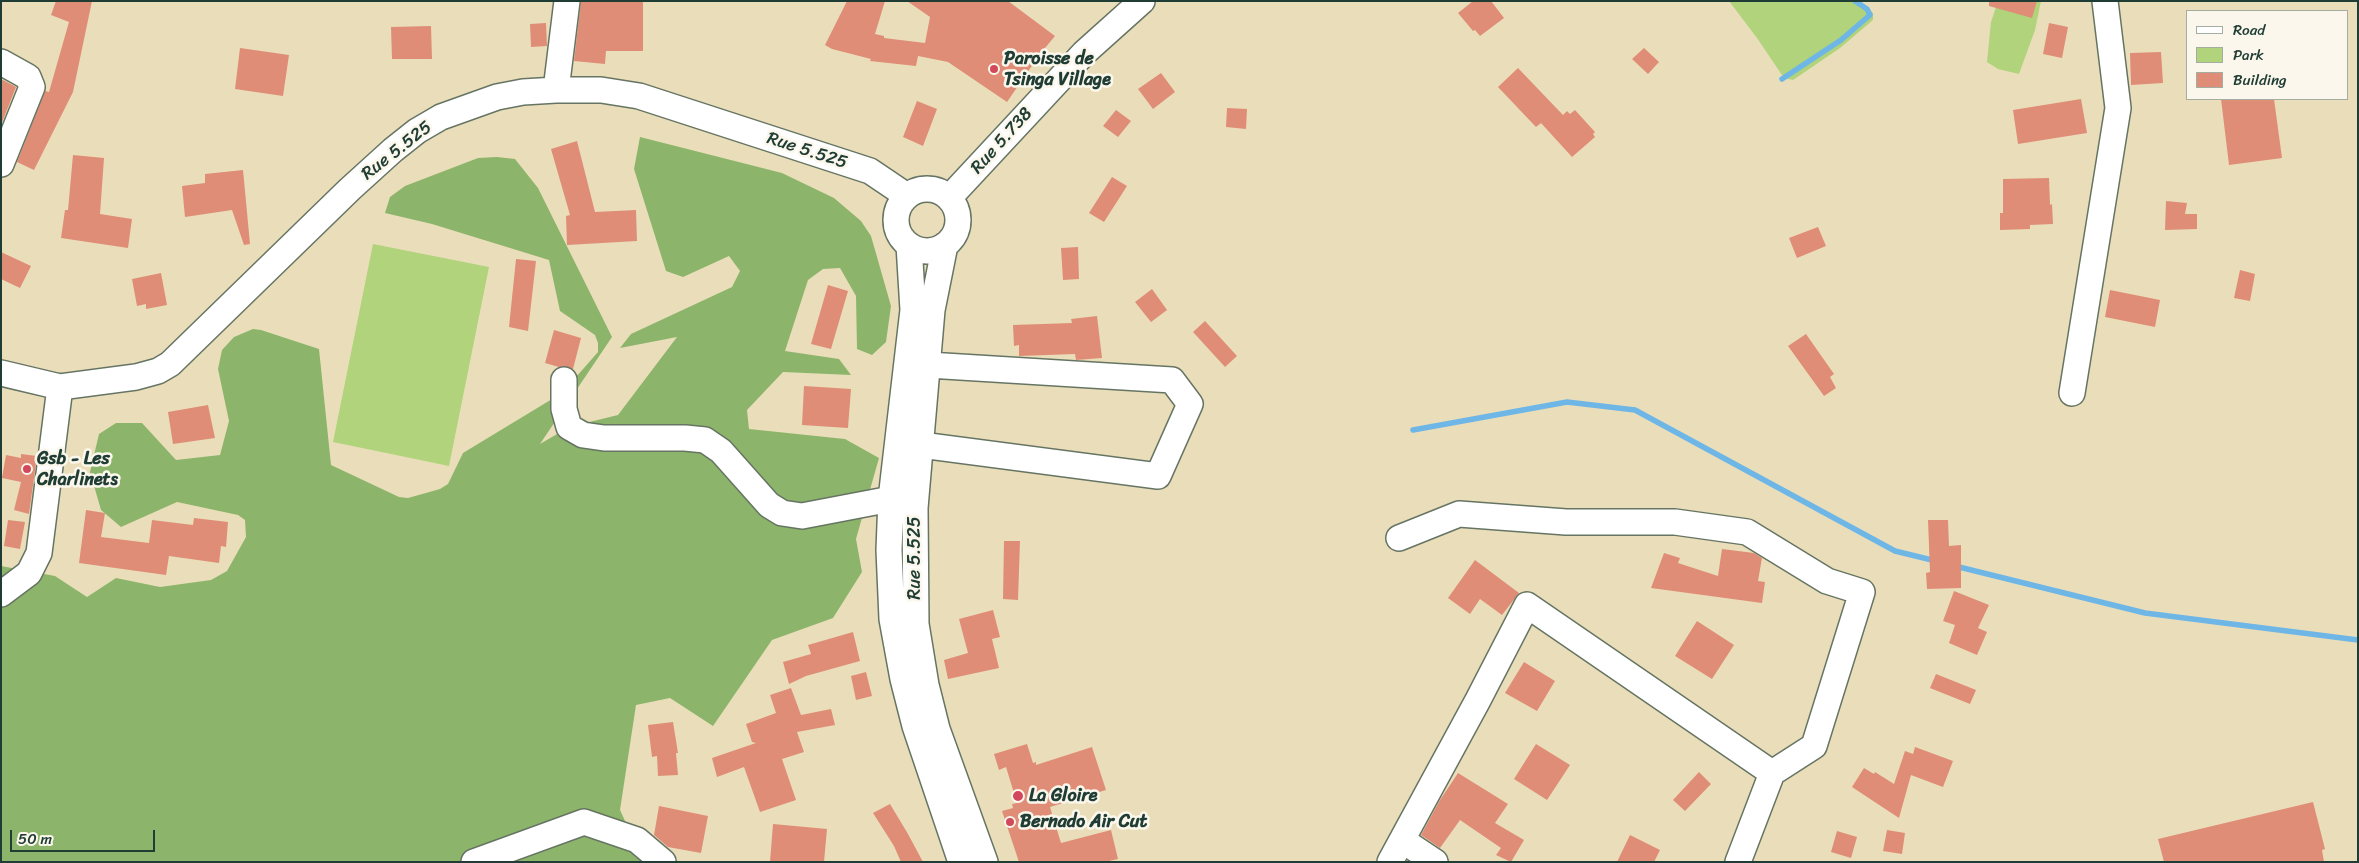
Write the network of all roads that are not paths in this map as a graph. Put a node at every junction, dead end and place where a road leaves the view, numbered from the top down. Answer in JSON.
{"nodes":[{"id":1,"x":567,"y":1,"type":"edge"},
{"id":2,"x":1142,"y":1,"type":"edge"},
{"id":3,"x":2105,"y":1,"type":"edge"},
{"id":4,"x":1,"y":62,"type":"edge"},
{"id":5,"x":556,"y":90,"type":"junction"},
{"id":6,"x":1,"y":164,"type":"edge"},
{"id":7,"x":907,"y":196,"type":"junction"},
{"id":8,"x":949,"y":198,"type":"junction"},
{"id":9,"x":910,"y":245,"type":"junction"},
{"id":10,"x":946,"y":245,"type":"junction"},
{"id":11,"x":928,"y":365,"type":"junction"},
{"id":12,"x":1,"y":373,"type":"edge"},
{"id":13,"x":564,"y":380,"type":"dead end"},
{"id":14,"x":60,"y":387,"type":"junction"},
{"id":15,"x":2072,"y":393,"type":"dead end"},
{"id":16,"x":921,"y":445,"type":"junction"},
{"id":17,"x":891,"y":499,"type":"junction"},
{"id":18,"x":1399,"y":538,"type":"dead end"},
{"id":19,"x":1,"y":594,"type":"edge"},
{"id":20,"x":1772,"y":773,"type":"junction"},
{"id":21,"x":1402,"y":840,"type":"junction"},
{"id":22,"x":474,"y":862,"type":"edge"},
{"id":23,"x":663,"y":862,"type":"edge"},
{"id":24,"x":961,"y":862,"type":"edge"},
{"id":25,"x":985,"y":862,"type":"edge"},
{"id":26,"x":1390,"y":862,"type":"edge"},
{"id":27,"x":1435,"y":862,"type":"edge"},
{"id":28,"x":1738,"y":862,"type":"edge"}],
"edges":[{"from":1,"to":5,"type":"street"},
{"from":2,"to":8,"type":"street","name":"Rue 5.738"},
{"from":3,"to":15,"type":"street"},
{"from":4,"to":6,"type":"street"},
{"from":5,"to":7,"type":"street","name":"Rue 5.525"},
{"from":5,"to":14,"type":"street","name":"Rue 5.525"},
{"from":7,"to":8,"type":"street"},
{"from":7,"to":9,"type":"street"},
{"from":8,"to":10,"type":"street"},
{"from":9,"to":10,"type":"street"},
{"from":9,"to":17,"type":"street","name":"Rue 5.525"},
{"from":10,"to":11,"type":"street","name":"Rue 5.525"},
{"from":11,"to":16,"type":"street","name":"Rue 5.525"},
{"from":11,"to":16,"type":"street"},
{"from":12,"to":14,"type":"street","name":"Rue 5.525"},
{"from":13,"to":17,"type":"street"},
{"from":14,"to":19,"type":"street"},
{"from":16,"to":25,"type":"street","name":"Rue 5.525"},
{"from":17,"to":24,"type":"street","name":"Rue 5.525"},
{"from":18,"to":20,"type":"street"},
{"from":20,"to":21,"type":"street"},
{"from":20,"to":28,"type":"street"},
{"from":21,"to":26,"type":"street"},
{"from":21,"to":27,"type":"street"},
{"from":22,"to":23,"type":"street"}]}
